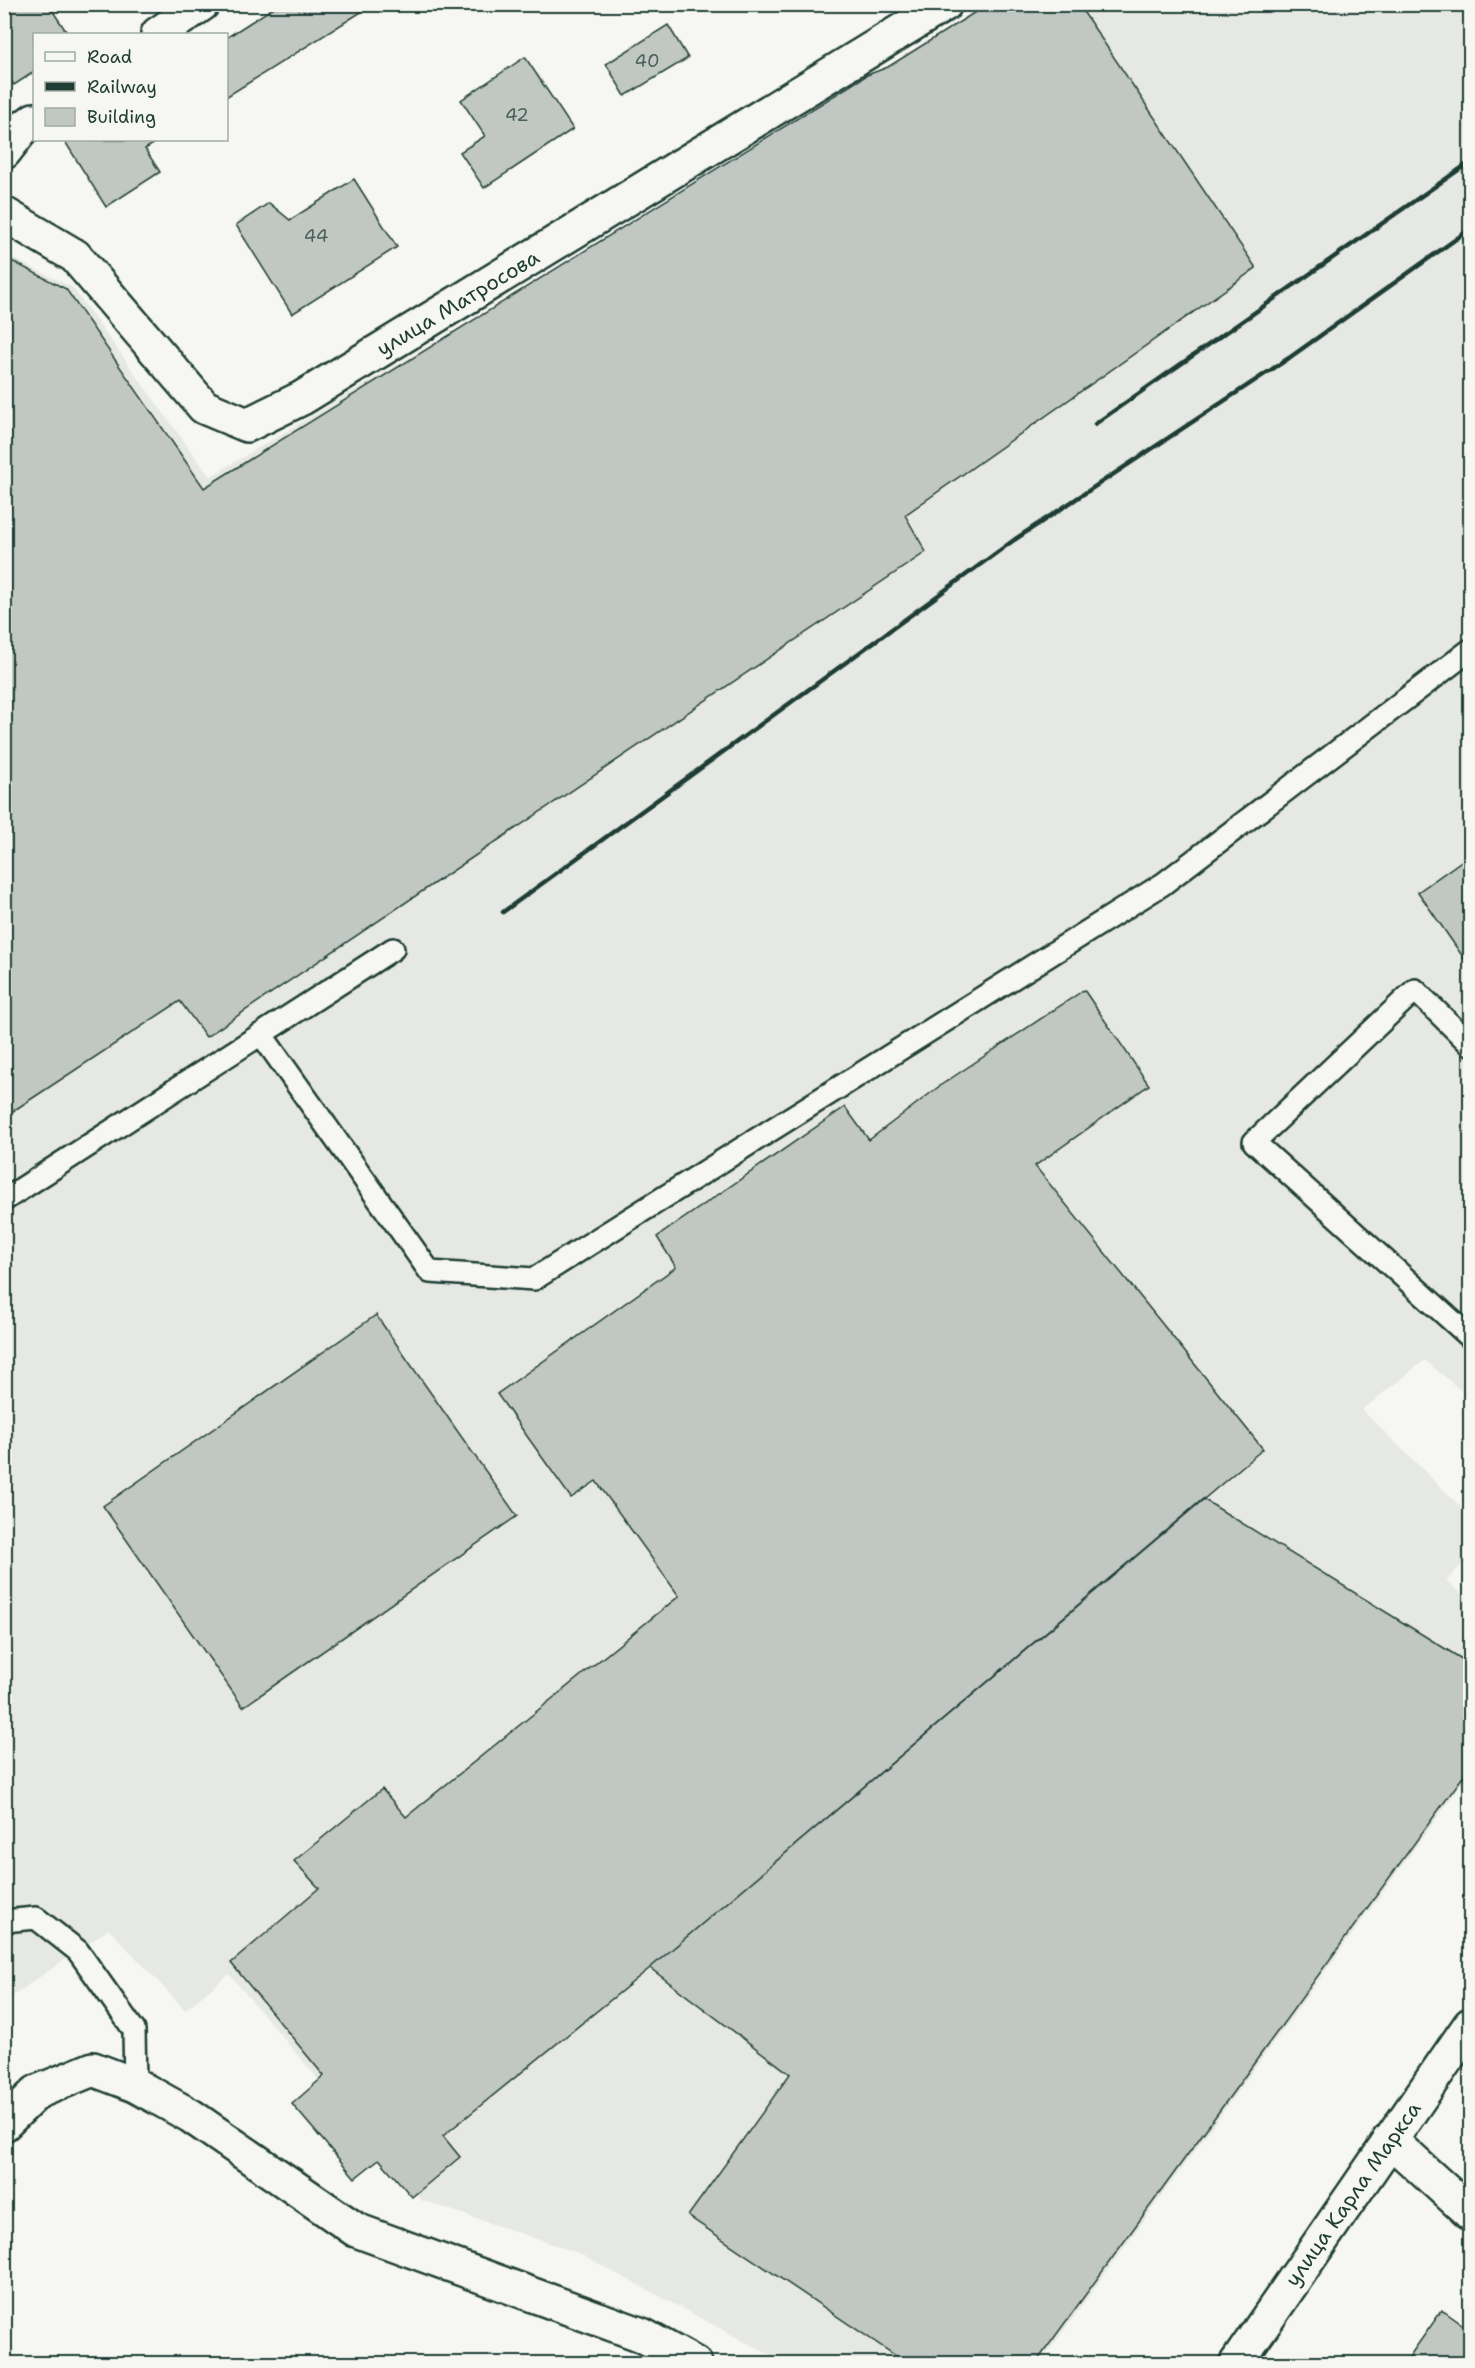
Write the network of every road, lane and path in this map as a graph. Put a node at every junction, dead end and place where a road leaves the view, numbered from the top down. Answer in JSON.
{"nodes":[{"id":1,"x":202,"y":4,"type":"edge"},
{"id":2,"x":945,"y":4,"type":"edge"},
{"id":3,"x":159,"y":33,"type":"edge"},
{"id":4,"x":33,"y":121,"type":"edge"},
{"id":5,"x":4,"y":152,"type":"edge"},
{"id":6,"x":4,"y":214,"type":"edge"},
{"id":7,"x":1470,"y":650,"type":"edge"},
{"id":8,"x":393,"y":949,"type":"dead end"},
{"id":9,"x":261,"y":1034,"type":"junction"},
{"id":10,"x":1470,"y":1044,"type":"edge"},
{"id":11,"x":4,"y":1200,"type":"edge"},
{"id":12,"x":1470,"y":1337,"type":"edge"},
{"id":13,"x":4,"y":1921,"type":"edge"},
{"id":14,"x":1470,"y":2025,"type":"edge"},
{"id":15,"x":135,"y":2085,"type":"junction"},
{"id":16,"x":4,"y":2124,"type":"edge"},
{"id":17,"x":1390,"y":2140,"type":"junction"},
{"id":18,"x":1470,"y":2213,"type":"edge"},
{"id":19,"x":694,"y":2364,"type":"edge"},
{"id":20,"x":1236,"y":2364,"type":"edge"}],
"edges":[{"from":1,"to":3,"type":"street"},
{"from":2,"to":6,"type":"street","name":"улица Матросова"},
{"from":4,"to":5,"type":"street"},
{"from":7,"to":9,"type":"lane"},
{"from":8,"to":9,"type":"lane"},
{"from":9,"to":11,"type":"lane"},
{"from":10,"to":12,"type":"lane"},
{"from":13,"to":15,"type":"lane"},
{"from":14,"to":17,"type":"street","name":"улица Карла Маркса"},
{"from":15,"to":16,"type":"street"},
{"from":15,"to":19,"type":"street"},
{"from":17,"to":18,"type":"street"},
{"from":17,"to":20,"type":"street","name":"улица Карла Маркса"}]}
